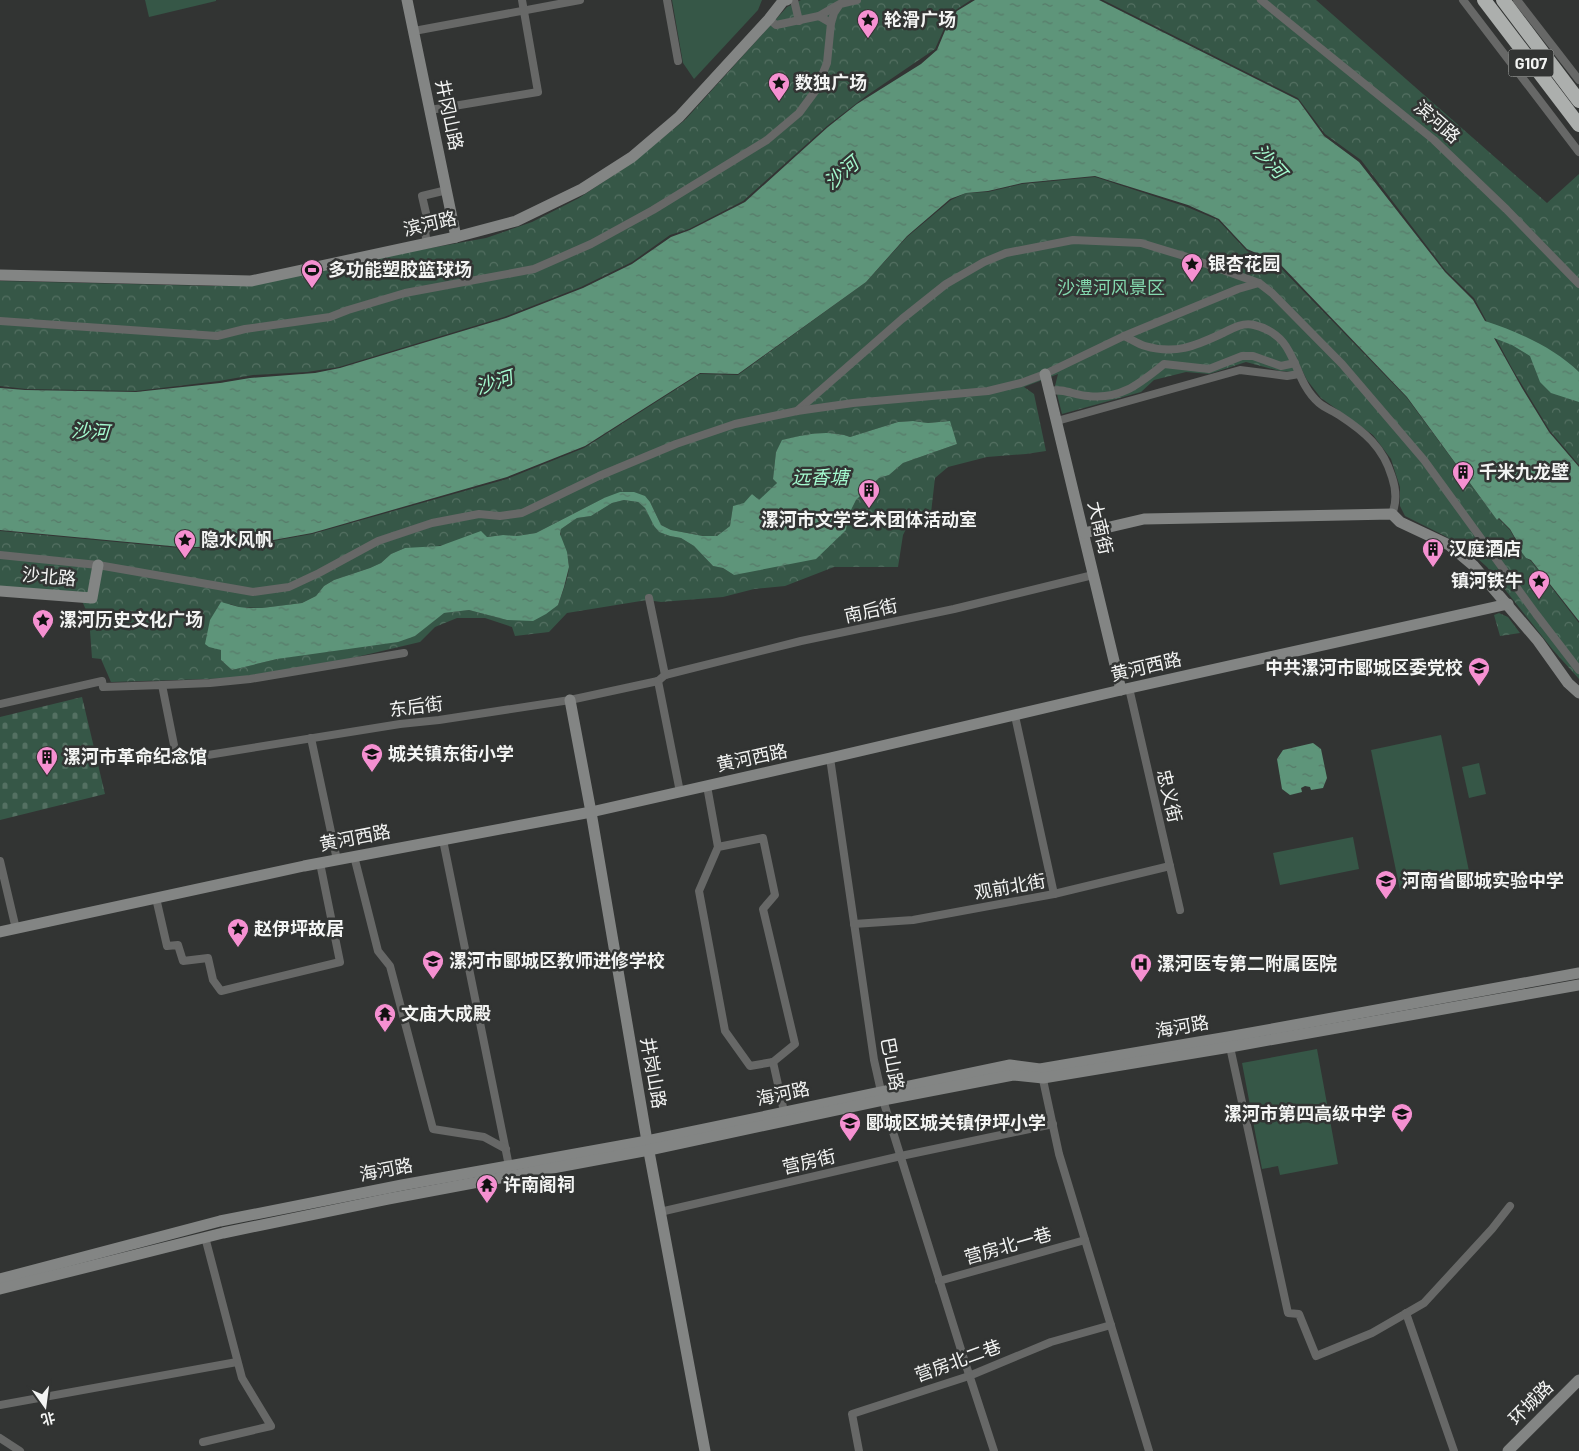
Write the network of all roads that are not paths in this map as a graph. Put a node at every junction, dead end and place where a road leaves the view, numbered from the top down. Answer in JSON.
{"nodes":[{"id":1,"x":407,"y":0,"type":"edge"},
{"id":2,"x":522,"y":0,"type":"edge"},
{"id":3,"x":580,"y":0,"type":"edge"},
{"id":4,"x":667,"y":0,"type":"edge"},
{"id":5,"x":787,"y":0,"type":"edge"},
{"id":6,"x":857,"y":0,"type":"edge"},
{"id":7,"x":1261,"y":0,"type":"edge"},
{"id":8,"x":1463,"y":0,"type":"edge"},
{"id":9,"x":1484,"y":0,"type":"edge"},
{"id":10,"x":1503,"y":0,"type":"edge"},
{"id":11,"x":1517,"y":0,"type":"edge"},
{"id":12,"x":840,"y":4,"type":"junction"},
{"id":13,"x":524,"y":10,"type":"junction"},
{"id":14,"x":819,"y":16,"type":"junction"},
{"id":15,"x":769,"y":19,"type":"junction"},
{"id":16,"x":799,"y":20,"type":"junction"},
{"id":17,"x":831,"y":23,"type":"junction"},
{"id":18,"x":414,"y":31,"type":"junction"},
{"id":19,"x":678,"y":61,"type":"dead end"},
{"id":20,"x":1579,"y":80,"type":"edge"},
{"id":21,"x":1579,"y":101,"type":"edge"},
{"id":22,"x":430,"y":110,"type":"junction"},
{"id":23,"x":1579,"y":125,"type":"edge"},
{"id":24,"x":1579,"y":152,"type":"edge"},
{"id":25,"x":447,"y":190,"type":"junction"},
{"id":26,"x":456,"y":237,"type":"junction"},
{"id":27,"x":427,"y":243,"type":"junction"},
{"id":28,"x":0,"y":275,"type":"edge"},
{"id":29,"x":1237,"y":276,"type":"junction"},
{"id":30,"x":1259,"y":283,"type":"junction"},
{"id":31,"x":1579,"y":284,"type":"edge"},
{"id":32,"x":1238,"y":289,"type":"junction"},
{"id":33,"x":0,"y":321,"type":"edge"},
{"id":34,"x":1124,"y":336,"type":"junction"},
{"id":35,"x":1295,"y":363,"type":"junction"},
{"id":36,"x":1045,"y":374,"type":"junction"},
{"id":37,"x":1299,"y":374,"type":"junction"},
{"id":38,"x":1050,"y":391,"type":"junction"},
{"id":39,"x":796,"y":412,"type":"junction"},
{"id":40,"x":1057,"y":421,"type":"junction"},
{"id":41,"x":1392,"y":514,"type":"junction"},
{"id":42,"x":1084,"y":533,"type":"junction"},
{"id":43,"x":0,"y":555,"type":"edge"},
{"id":44,"x":98,"y":566,"type":"junction"},
{"id":45,"x":1093,"y":575,"type":"junction"},
{"id":46,"x":0,"y":590,"type":"edge"},
{"id":47,"x":649,"y":598,"type":"dead end"},
{"id":48,"x":1508,"y":604,"type":"junction"},
{"id":49,"x":404,"y":653,"type":"dead end"},
{"id":50,"x":1579,"y":670,"type":"edge"},
{"id":51,"x":665,"y":674,"type":"junction"},
{"id":52,"x":658,"y":681,"type":"junction"},
{"id":53,"x":162,"y":684,"type":"junction"},
{"id":54,"x":1125,"y":689,"type":"junction"},
{"id":55,"x":1579,"y":693,"type":"edge"},
{"id":56,"x":570,"y":700,"type":"junction"},
{"id":57,"x":0,"y":704,"type":"edge"},
{"id":58,"x":1015,"y":716,"type":"junction"},
{"id":59,"x":312,"y":738,"type":"junction"},
{"id":60,"x":830,"y":758,"type":"junction"},
{"id":61,"x":707,"y":786,"type":"junction"},
{"id":62,"x":680,"y":792,"type":"junction"},
{"id":63,"x":591,"y":812,"type":"junction"},
{"id":64,"x":442,"y":840,"type":"junction"},
{"id":65,"x":718,"y":847,"type":"junction"},
{"id":66,"x":354,"y":856,"type":"junction"},
{"id":67,"x":337,"y":860,"type":"junction"},
{"id":68,"x":0,"y":861,"type":"edge"},
{"id":69,"x":320,"y":863,"type":"junction"},
{"id":70,"x":1170,"y":866,"type":"junction"},
{"id":71,"x":1054,"y":894,"type":"junction"},
{"id":72,"x":156,"y":898,"type":"junction"},
{"id":73,"x":1180,"y":910,"type":"dead end"},
{"id":74,"x":854,"y":924,"type":"junction"},
{"id":75,"x":16,"y":929,"type":"junction"},
{"id":76,"x":0,"y":932,"type":"edge"},
{"id":77,"x":1579,"y":973,"type":"edge"},
{"id":78,"x":1579,"y":985,"type":"edge"},
{"id":79,"x":1230,"y":1047,"type":"junction"},
{"id":80,"x":773,"y":1062,"type":"junction"},
{"id":81,"x":1042,"y":1073,"type":"junction"},
{"id":82,"x":882,"y":1096,"type":"junction"},
{"id":83,"x":785,"y":1116,"type":"junction"},
{"id":84,"x":1053,"y":1124,"type":"junction"},
{"id":85,"x":648,"y":1146,"type":"junction"},
{"id":86,"x":506,"y":1149,"type":"junction"},
{"id":87,"x":901,"y":1156,"type":"junction"},
{"id":88,"x":509,"y":1166,"type":"junction"},
{"id":89,"x":1510,"y":1206,"type":"dead end"},
{"id":90,"x":660,"y":1212,"type":"junction"},
{"id":91,"x":205,"y":1237,"type":"junction"},
{"id":92,"x":1085,"y":1240,"type":"junction"},
{"id":93,"x":0,"y":1279,"type":"edge"},
{"id":94,"x":939,"y":1281,"type":"junction"},
{"id":95,"x":0,"y":1289,"type":"edge"},
{"id":96,"x":1406,"y":1313,"type":"junction"},
{"id":97,"x":1110,"y":1325,"type":"junction"},
{"id":98,"x":237,"y":1362,"type":"junction"},
{"id":99,"x":969,"y":1376,"type":"junction"},
{"id":100,"x":1579,"y":1380,"type":"edge"},
{"id":101,"x":0,"y":1405,"type":"edge"},
{"id":102,"x":0,"y":1438,"type":"edge"},
{"id":103,"x":203,"y":1442,"type":"dead end"},
{"id":104,"x":20,"y":1451,"type":"edge"},
{"id":105,"x":705,"y":1451,"type":"edge"},
{"id":106,"x":860,"y":1451,"type":"edge"},
{"id":107,"x":994,"y":1451,"type":"edge"},
{"id":108,"x":1149,"y":1451,"type":"edge"},
{"id":109,"x":1454,"y":1451,"type":"edge"},
{"id":110,"x":1508,"y":1451,"type":"edge"}],
"edges":[{"from":1,"to":18,"type":"street","name":"井冈山路"},
{"from":2,"to":13,"type":"street"},
{"from":3,"to":13,"type":"street"},
{"from":4,"to":19,"type":"street"},
{"from":5,"to":15,"type":"street","name":"滨河路"},
{"from":5,"to":16,"type":"street"},
{"from":6,"to":12,"type":"street"},
{"from":7,"to":31,"type":"street","name":"滨河路"},
{"from":8,"to":24,"type":"street"},
{"from":9,"to":23,"type":"highway","number":"G107"},
{"from":10,"to":21,"type":"highway","number":"G107"},
{"from":11,"to":20,"type":"street"},
{"from":12,"to":14,"type":"street"},
{"from":12,"to":17,"type":"street"},
{"from":13,"to":18,"type":"street"},
{"from":13,"to":22,"type":"street"},
{"from":14,"to":16,"type":"street"},
{"from":14,"to":17,"type":"street"},
{"from":15,"to":16,"type":"street"},
{"from":15,"to":26,"type":"street","name":"滨河路"},
{"from":17,"to":33,"type":"street"},
{"from":18,"to":22,"type":"street","name":"井冈山路"},
{"from":22,"to":25,"type":"street","name":"井冈山路"},
{"from":25,"to":26,"type":"street","name":"井冈山路"},
{"from":25,"to":27,"type":"street"},
{"from":26,"to":27,"type":"street","name":"滨河路"},
{"from":27,"to":28,"type":"street","name":"滨河路"},
{"from":29,"to":30,"type":"street"},
{"from":29,"to":32,"type":"street"},
{"from":29,"to":39,"type":"street"},
{"from":30,"to":32,"type":"street"},
{"from":30,"to":50,"type":"street"},
{"from":32,"to":34,"type":"street"},
{"from":34,"to":35,"type":"street"},
{"from":34,"to":36,"type":"street"},
{"from":35,"to":37,"type":"street"},
{"from":35,"to":38,"type":"street"},
{"from":36,"to":38,"type":"street","name":"大南街"},
{"from":36,"to":39,"type":"street"},
{"from":37,"to":40,"type":"street"},
{"from":37,"to":41,"type":"street"},
{"from":38,"to":40,"type":"street","name":"大南街"},
{"from":39,"to":44,"type":"street"},
{"from":40,"to":42,"type":"street","name":"大南街"},
{"from":41,"to":42,"type":"street"},
{"from":41,"to":48,"type":"street"},
{"from":42,"to":45,"type":"street","name":"大南街"},
{"from":43,"to":44,"type":"street"},
{"from":44,"to":46,"type":"street","name":"沙北路"},
{"from":45,"to":51,"type":"street","name":"南后街"},
{"from":45,"to":54,"type":"street","name":"大南街"},
{"from":47,"to":51,"type":"street"},
{"from":48,"to":54,"type":"street","name":"黄河西路"},
{"from":48,"to":55,"type":"street"},
{"from":49,"to":53,"type":"street"},
{"from":51,"to":52,"type":"street"},
{"from":52,"to":56,"type":"street","name":"东后街"},
{"from":52,"to":62,"type":"street"},
{"from":53,"to":57,"type":"street"},
{"from":53,"to":59,"type":"street","name":"东后街"},
{"from":54,"to":58,"type":"street","name":"黄河西路"},
{"from":54,"to":70,"type":"street","name":"忠义街"},
{"from":56,"to":59,"type":"street","name":"东后街"},
{"from":56,"to":63,"type":"street","name":"井岗山路"},
{"from":58,"to":60,"type":"street","name":"黄河西路"},
{"from":58,"to":71,"type":"street"},
{"from":59,"to":67,"type":"street"},
{"from":60,"to":61,"type":"street","name":"黄河西路"},
{"from":60,"to":74,"type":"street","name":"巴山路"},
{"from":61,"to":62,"type":"street","name":"黄河西路"},
{"from":61,"to":65,"type":"street"},
{"from":62,"to":63,"type":"street","name":"黄河西路"},
{"from":63,"to":64,"type":"street","name":"黄河西路"},
{"from":63,"to":85,"type":"street","name":"井岗山路"},
{"from":64,"to":66,"type":"street","name":"黄河西路"},
{"from":64,"to":86,"type":"street"},
{"from":65,"to":80,"type":"street"},
{"from":65,"to":80,"type":"street"},
{"from":66,"to":67,"type":"street","name":"黄河西路"},
{"from":66,"to":86,"type":"street"},
{"from":67,"to":69,"type":"street","name":"黄河西路"},
{"from":68,"to":75,"type":"street"},
{"from":69,"to":72,"type":"street","name":"黄河西路"},
{"from":69,"to":72,"type":"street"},
{"from":70,"to":71,"type":"street","name":"观前北街"},
{"from":70,"to":73,"type":"street","name":"忠义街"},
{"from":71,"to":74,"type":"street","name":"观前北街"},
{"from":72,"to":75,"type":"street","name":"黄河西路"},
{"from":74,"to":82,"type":"street","name":"巴山路"},
{"from":75,"to":76,"type":"street","name":"黄河西路"},
{"from":77,"to":81,"type":"street","name":"海河路"},
{"from":78,"to":79,"type":"street","name":"海河路"},
{"from":79,"to":81,"type":"street","name":"海河路"},
{"from":79,"to":96,"type":"street"},
{"from":80,"to":83,"type":"street"},
{"from":81,"to":82,"type":"street","name":"海河路"},
{"from":81,"to":84,"type":"street"},
{"from":82,"to":83,"type":"street","name":"海河路"},
{"from":82,"to":87,"type":"street","name":"巴山路"},
{"from":83,"to":85,"type":"street","name":"海河路"},
{"from":84,"to":87,"type":"street","name":"营房街"},
{"from":84,"to":92,"type":"street"},
{"from":85,"to":88,"type":"street","name":"海河路"},
{"from":85,"to":90,"type":"street","name":"井岗山路"},
{"from":85,"to":91,"type":"street","name":"海河路"},
{"from":86,"to":88,"type":"street"},
{"from":87,"to":90,"type":"street","name":"营房街"},
{"from":87,"to":94,"type":"street","name":"巴山路"},
{"from":88,"to":93,"type":"street","name":"海河路"},
{"from":89,"to":96,"type":"street"},
{"from":90,"to":105,"type":"street","name":"井岗山路"},
{"from":91,"to":95,"type":"street","name":"海河路"},
{"from":91,"to":98,"type":"street"},
{"from":92,"to":94,"type":"street","name":"营房北一巷"},
{"from":92,"to":97,"type":"street"},
{"from":94,"to":99,"type":"street","name":"巴山路"},
{"from":96,"to":109,"type":"street"},
{"from":97,"to":99,"type":"street","name":"营房北二巷"},
{"from":97,"to":108,"type":"street"},
{"from":98,"to":101,"type":"street"},
{"from":98,"to":103,"type":"street"},
{"from":99,"to":106,"type":"street","name":"营房北二巷"},
{"from":99,"to":107,"type":"street","name":"巴山路"},
{"from":100,"to":110,"type":"street","name":"环城路"},
{"from":102,"to":104,"type":"street"}]}
